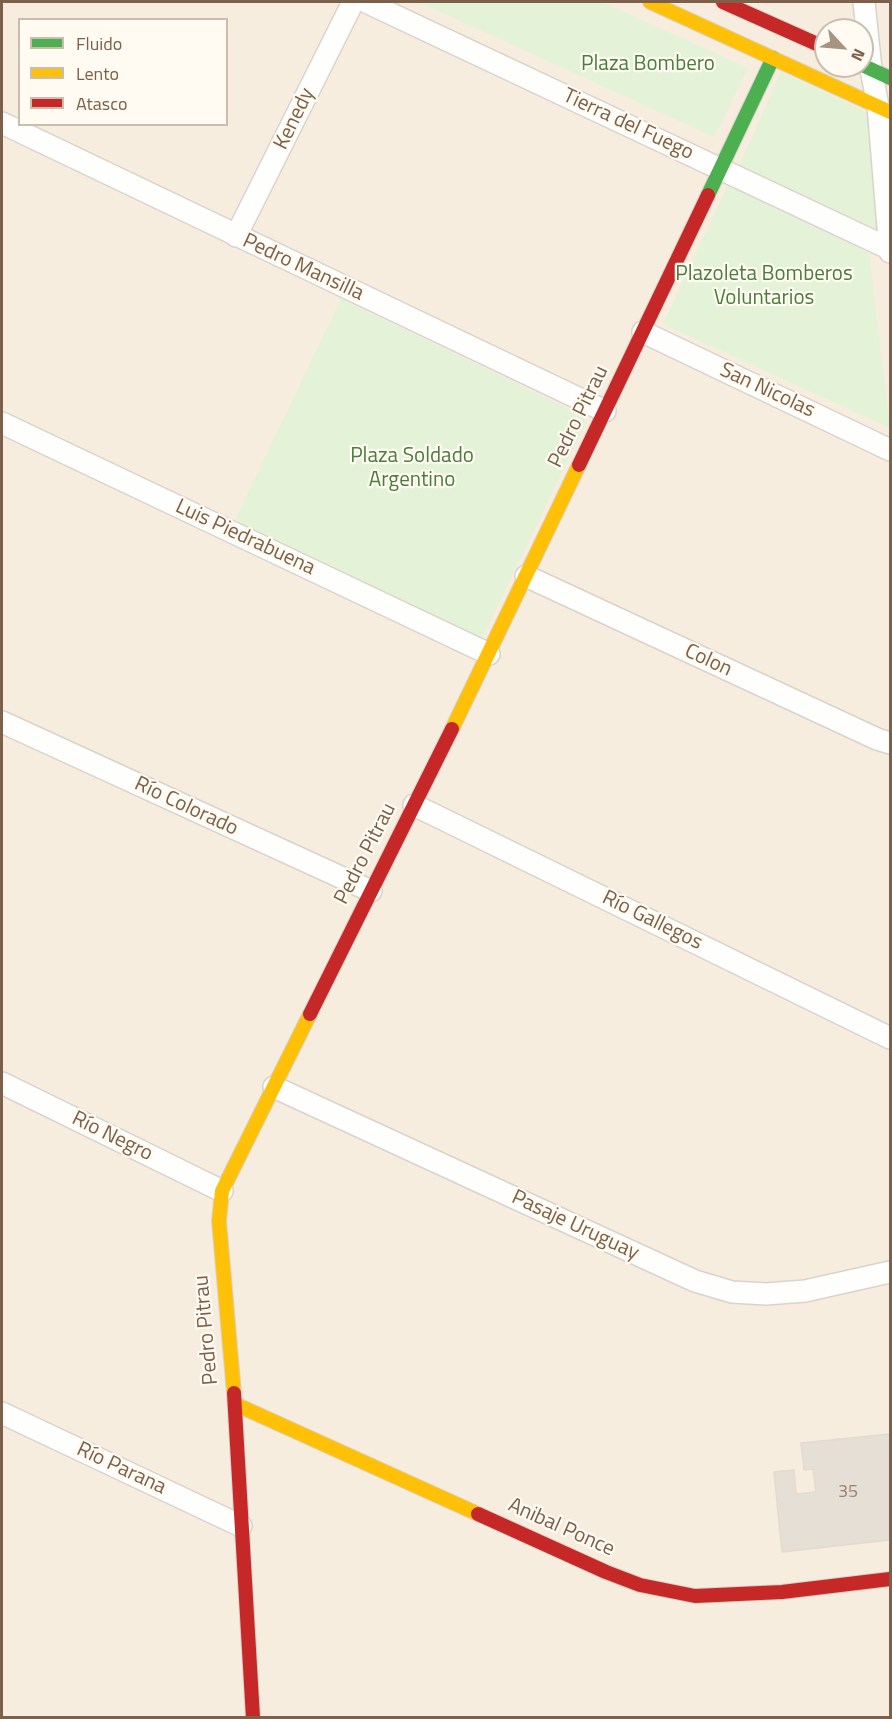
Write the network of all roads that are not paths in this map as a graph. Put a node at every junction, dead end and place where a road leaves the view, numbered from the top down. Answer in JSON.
{"nodes":[{"id":1,"x":353,"y":2,"type":"edge"},
{"id":2,"x":366,"y":2,"type":"edge"},
{"id":3,"x":650,"y":2,"type":"edge"},
{"id":4,"x":723,"y":2,"type":"edge"},
{"id":5,"x":864,"y":2,"type":"edge"},
{"id":6,"x":864,"y":18,"type":"edge"},
{"id":7,"x":814,"y":43,"type":"edge"},
{"id":8,"x":773,"y":58,"type":"junction"},
{"id":9,"x":874,"y":71,"type":"edge"},
{"id":10,"x":871,"y":78,"type":"edge"},
{"id":11,"x":891,"y":78,"type":"edge"},
{"id":12,"x":884,"y":109,"type":"edge"},
{"id":13,"x":2,"y":123,"type":"edge"},
{"id":14,"x":720,"y":169,"type":"junction"},
{"id":15,"x":236,"y":236,"type":"junction"},
{"id":16,"x":890,"y":251,"type":"edge"},
{"id":17,"x":643,"y":332,"type":"junction"},
{"id":18,"x":606,"y":411,"type":"junction"},
{"id":19,"x":2,"y":423,"type":"edge"},
{"id":20,"x":891,"y":450,"type":"edge"},
{"id":21,"x":526,"y":576,"type":"junction"},
{"id":22,"x":489,"y":654,"type":"junction"},
{"id":23,"x":2,"y":722,"type":"edge"},
{"id":24,"x":891,"y":743,"type":"edge"},
{"id":25,"x":414,"y":805,"type":"junction"},
{"id":26,"x":371,"y":891,"type":"junction"},
{"id":27,"x":891,"y":1038,"type":"edge"},
{"id":28,"x":2,"y":1083,"type":"edge"},
{"id":29,"x":274,"y":1087,"type":"junction"},
{"id":30,"x":222,"y":1191,"type":"junction"},
{"id":31,"x":891,"y":1272,"type":"edge"},
{"id":32,"x":235,"y":1404,"type":"junction"},
{"id":33,"x":2,"y":1413,"type":"edge"},
{"id":34,"x":241,"y":1526,"type":"junction"},
{"id":35,"x":891,"y":1579,"type":"edge"},
{"id":36,"x":254,"y":1718,"type":"edge"}],
"edges":[{"from":1,"to":15,"type":"street","name":"Kenedy"},
{"from":2,"to":14,"type":"street","name":"Tierra del Fuego"},
{"from":3,"to":8,"type":"street"},
{"from":4,"to":7,"type":"street"},
{"from":5,"to":6,"type":"street"},
{"from":8,"to":12,"type":"street"},
{"from":8,"to":14,"type":"street","name":"Pedro Pitrau"},
{"from":9,"to":11,"type":"street"},
{"from":10,"to":12,"type":"street"},
{"from":12,"to":16,"type":"street"},
{"from":13,"to":15,"type":"street","name":"Pedro Mansilla"},
{"from":14,"to":16,"type":"street","name":"Tierra del Fuego"},
{"from":14,"to":17,"type":"street","name":"Pedro Pitrau"},
{"from":15,"to":18,"type":"street","name":"Pedro Mansilla"},
{"from":17,"to":18,"type":"street","name":"Pedro Pitrau"},
{"from":17,"to":20,"type":"street","name":"San Nicolas"},
{"from":18,"to":21,"type":"street","name":"Pedro Pitrau"},
{"from":19,"to":22,"type":"street","name":"Luis Piedrabuena"},
{"from":21,"to":22,"type":"street","name":"Pedro Pitrau"},
{"from":21,"to":24,"type":"street","name":"Colon"},
{"from":22,"to":25,"type":"street","name":"Pedro Pitrau"},
{"from":23,"to":26,"type":"street","name":"Río Colorado"},
{"from":25,"to":26,"type":"street","name":"Pedro Pitrau"},
{"from":25,"to":27,"type":"street","name":"Río Gallegos"},
{"from":26,"to":29,"type":"street","name":"Pedro Pitrau"},
{"from":28,"to":30,"type":"street","name":"Río Negro"},
{"from":29,"to":30,"type":"street","name":"Pedro Pitrau"},
{"from":29,"to":31,"type":"street","name":"Pasaje Uruguay"},
{"from":30,"to":32,"type":"street","name":"Pedro Pitrau"},
{"from":32,"to":34,"type":"street","name":"Pedro Pitrau"},
{"from":32,"to":35,"type":"street","name":"Anibal Ponce"},
{"from":33,"to":34,"type":"street","name":"Río Parana"},
{"from":34,"to":36,"type":"street","name":"Pedro Pitrau"}]}
